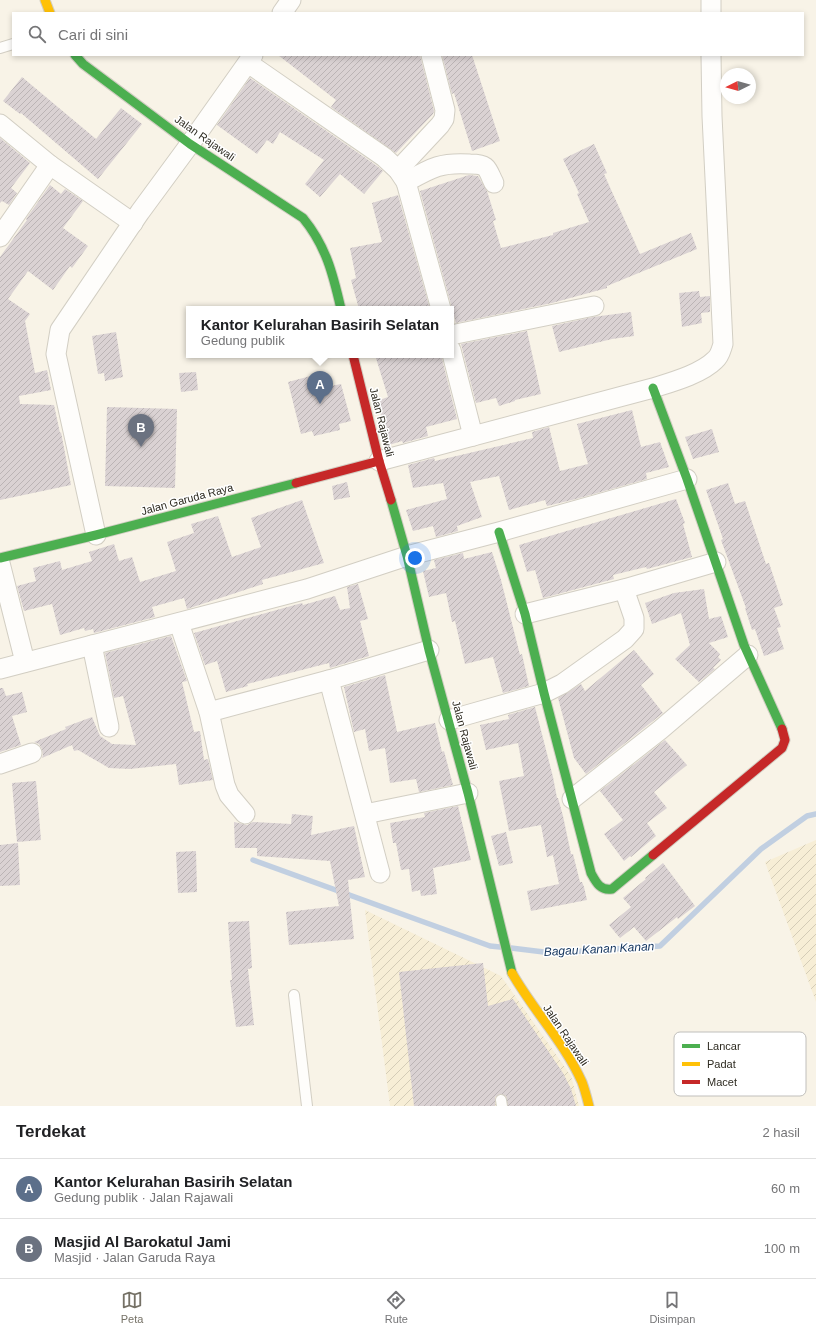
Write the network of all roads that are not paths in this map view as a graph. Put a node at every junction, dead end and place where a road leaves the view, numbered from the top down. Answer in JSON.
{"nodes":[{"id":1,"x":45,"y":0,"type":"edge"},
{"id":2,"x":291,"y":0,"type":"edge"},
{"id":3,"x":711,"y":0,"type":"edge"},
{"id":4,"x":50,"y":12,"type":"edge"},
{"id":5,"x":283,"y":12,"type":"edge"},
{"id":6,"x":711,"y":12,"type":"edge"},
{"id":7,"x":12,"y":44,"type":"edge"},
{"id":8,"x":0,"y":48,"type":"edge"},
{"id":9,"x":76,"y":56,"type":"edge"},
{"id":10,"x":431,"y":56,"type":"edge"},
{"id":11,"x":711,"y":56,"type":"edge"},
{"id":12,"x":250,"y":59,"type":"edge"},
{"id":13,"x":0,"y":124,"type":"edge"},
{"id":14,"x":190,"y":144,"type":"junction"},
{"id":15,"x":50,"y":165,"type":"junction"},
{"id":16,"x":402,"y":176,"type":"junction"},
{"id":17,"x":494,"y":183,"type":"dead end"},
{"id":18,"x":133,"y":223,"type":"junction"},
{"id":19,"x":0,"y":237,"type":"edge"},
{"id":20,"x":340,"y":306,"type":"edge"},
{"id":21,"x":440,"y":306,"type":"edge"},
{"id":22,"x":594,"y":306,"type":"dead end"},
{"id":23,"x":454,"y":334,"type":"edge"},
{"id":24,"x":354,"y":358,"type":"edge"},
{"id":25,"x":453,"y":358,"type":"edge"},
{"id":26,"x":653,"y":388,"type":"junction"},
{"id":27,"x":473,"y":436,"type":"junction"},
{"id":28,"x":379,"y":461,"type":"junction"},
{"id":29,"x":687,"y":479,"type":"junction"},
{"id":30,"x":499,"y":532,"type":"junction"},
{"id":31,"x":96,"y":535,"type":"junction"},
{"id":32,"x":407,"y":556,"type":"junction"},
{"id":33,"x":0,"y":558,"type":"edge"},
{"id":34,"x":716,"y":562,"type":"junction"},
{"id":35,"x":0,"y":563,"type":"edge"},
{"id":36,"x":624,"y":589,"type":"junction"},
{"id":37,"x":525,"y":614,"type":"junction"},
{"id":38,"x":179,"y":623,"type":"junction"},
{"id":39,"x":92,"y":645,"type":"junction"},
{"id":40,"x":429,"y":650,"type":"junction"},
{"id":41,"x":748,"y":655,"type":"junction"},
{"id":42,"x":25,"y":662,"type":"junction"},
{"id":43,"x":0,"y":669,"type":"edge"},
{"id":44,"x":329,"y":680,"type":"junction"},
{"id":45,"x":544,"y":693,"type":"junction"},
{"id":46,"x":209,"y":712,"type":"junction"},
{"id":47,"x":449,"y":720,"type":"junction"},
{"id":48,"x":109,"y":727,"type":"dead end"},
{"id":49,"x":32,"y":753,"type":"dead end"},
{"id":50,"x":0,"y":764,"type":"edge"},
{"id":51,"x":468,"y":793,"type":"junction"},
{"id":52,"x":572,"y":799,"type":"junction"},
{"id":53,"x":245,"y":814,"type":"dead end"},
{"id":54,"x":365,"y":814,"type":"junction"},
{"id":55,"x":380,"y":872,"type":"dead end"},
{"id":56,"x":294,"y":995,"type":"dead end"},
{"id":57,"x":307,"y":1106,"type":"edge"},
{"id":58,"x":588,"y":1106,"type":"edge"}],
"edges":[{"from":1,"to":4,"type":"street"},
{"from":2,"to":5,"type":"street"},
{"from":3,"to":6,"type":"street"},
{"from":7,"to":8,"type":"lane"},
{"from":9,"to":14,"type":"street","name":"Jalan Rajawali"},
{"from":10,"to":16,"type":"street"},
{"from":11,"to":26,"type":"street"},
{"from":12,"to":14,"type":"street"},
{"from":12,"to":16,"type":"street"},
{"from":13,"to":15,"type":"street"},
{"from":14,"to":18,"type":"street"},
{"from":14,"to":20,"type":"street","name":"Jalan Rajawali"},
{"from":15,"to":18,"type":"street"},
{"from":15,"to":19,"type":"street"},
{"from":16,"to":17,"type":"street"},
{"from":16,"to":21,"type":"street"},
{"from":18,"to":31,"type":"street"},
{"from":22,"to":23,"type":"street"},
{"from":24,"to":28,"type":"street","name":"Jalan Rajawali"},
{"from":25,"to":27,"type":"street"},
{"from":26,"to":27,"type":"street"},
{"from":26,"to":29,"type":"street"},
{"from":27,"to":28,"type":"street"},
{"from":28,"to":31,"type":"street","name":"Jalan Garuda Raya"},
{"from":28,"to":32,"type":"street","name":"Jalan Rajawali"},
{"from":29,"to":30,"type":"street"},
{"from":29,"to":34,"type":"street"},
{"from":30,"to":32,"type":"street"},
{"from":30,"to":37,"type":"street"},
{"from":31,"to":33,"type":"street","name":"Jalan Garuda Raya"},
{"from":32,"to":38,"type":"street"},
{"from":32,"to":40,"type":"street","name":"Jalan Rajawali"},
{"from":34,"to":36,"type":"street"},
{"from":34,"to":41,"type":"street"},
{"from":35,"to":42,"type":"street"},
{"from":36,"to":37,"type":"street"},
{"from":36,"to":45,"type":"street"},
{"from":37,"to":45,"type":"street"},
{"from":38,"to":39,"type":"street"},
{"from":38,"to":46,"type":"street"},
{"from":39,"to":42,"type":"street"},
{"from":39,"to":48,"type":"street"},
{"from":40,"to":44,"type":"street"},
{"from":40,"to":47,"type":"street","name":"Jalan Rajawali"},
{"from":41,"to":52,"type":"street"},
{"from":41,"to":52,"type":"street"},
{"from":42,"to":43,"type":"street"},
{"from":44,"to":46,"type":"street"},
{"from":44,"to":54,"type":"street"},
{"from":45,"to":47,"type":"street"},
{"from":45,"to":52,"type":"street"},
{"from":46,"to":53,"type":"street"},
{"from":47,"to":51,"type":"street","name":"Jalan Rajawali"},
{"from":49,"to":50,"type":"street"},
{"from":51,"to":54,"type":"street"},
{"from":51,"to":58,"type":"street","name":"Jalan Rajawali"},
{"from":54,"to":55,"type":"street"},
{"from":56,"to":57,"type":"lane"}]}
